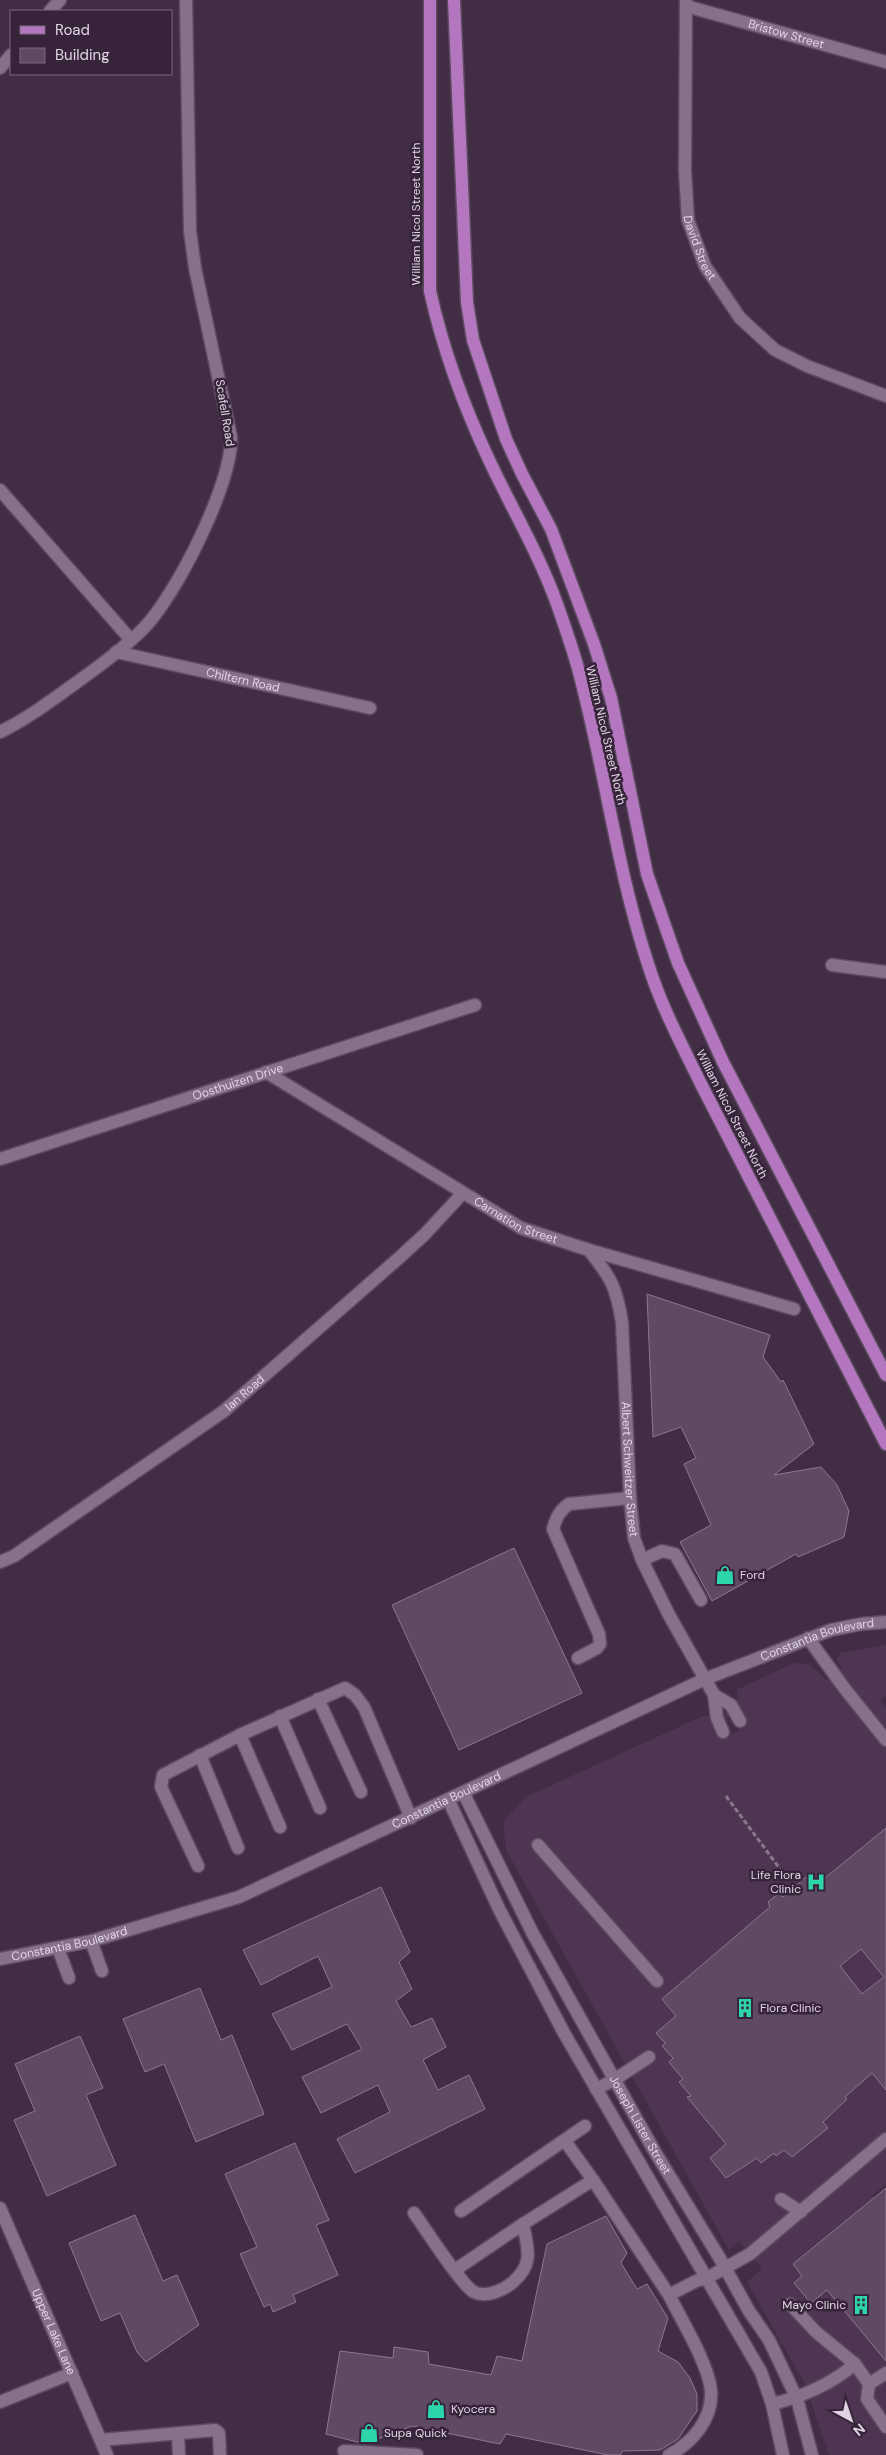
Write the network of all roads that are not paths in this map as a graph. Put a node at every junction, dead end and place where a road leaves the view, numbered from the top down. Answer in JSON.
{"nodes":[{"id":1,"x":60,"y":0,"type":"edge"},
{"id":2,"x":186,"y":0,"type":"edge"},
{"id":3,"x":430,"y":0,"type":"edge"},
{"id":4,"x":454,"y":0,"type":"edge"},
{"id":5,"x":686,"y":3,"type":"edge"},
{"id":6,"x":51,"y":10,"type":"edge"},
{"id":7,"x":10,"y":56,"type":"edge"},
{"id":8,"x":886,"y":62,"type":"edge"},
{"id":9,"x":0,"y":68,"type":"edge"},
{"id":10,"x":886,"y":396,"type":"edge"},
{"id":11,"x":0,"y":490,"type":"edge"},
{"id":12,"x":131,"y":640,"type":"junction"},
{"id":13,"x":116,"y":652,"type":"junction"},
{"id":14,"x":370,"y":708,"type":"dead end"},
{"id":15,"x":0,"y":732,"type":"edge"},
{"id":16,"x":832,"y":965,"type":"dead end"},
{"id":17,"x":886,"y":972,"type":"edge"},
{"id":18,"x":475,"y":1005,"type":"dead end"},
{"id":19,"x":266,"y":1072,"type":"junction"},
{"id":20,"x":0,"y":1159,"type":"edge"},
{"id":21,"x":463,"y":1193,"type":"junction"},
{"id":22,"x":589,"y":1250,"type":"junction"},
{"id":23,"x":794,"y":1309,"type":"dead end"},
{"id":24,"x":886,"y":1375,"type":"edge"},
{"id":25,"x":886,"y":1444,"type":"edge"},
{"id":26,"x":630,"y":1498,"type":"junction"},
{"id":27,"x":642,"y":1560,"type":"junction"},
{"id":28,"x":0,"y":1562,"type":"edge"},
{"id":29,"x":701,"y":1600,"type":"dead end"},
{"id":30,"x":886,"y":1622,"type":"edge"},
{"id":31,"x":808,"y":1638,"type":"junction"},
{"id":32,"x":578,"y":1658,"type":"dead end"},
{"id":33,"x":706,"y":1679,"type":"junction"},
{"id":34,"x":714,"y":1695,"type":"junction"},
{"id":35,"x":318,"y":1699,"type":"junction"},
{"id":36,"x":280,"y":1716,"type":"junction"},
{"id":37,"x":740,"y":1721,"type":"dead end"},
{"id":38,"x":722,"y":1732,"type":"dead end"},
{"id":39,"x":240,"y":1735,"type":"junction"},
{"id":40,"x":886,"y":1740,"type":"edge"},
{"id":41,"x":200,"y":1755,"type":"junction"},
{"id":42,"x":361,"y":1792,"type":"dead end"},
{"id":43,"x":464,"y":1794,"type":"junction"},
{"id":44,"x":450,"y":1801,"type":"junction"},
{"id":45,"x":320,"y":1808,"type":"dead end"},
{"id":46,"x":411,"y":1818,"type":"junction"},
{"id":47,"x":280,"y":1827,"type":"dead end"},
{"id":48,"x":538,"y":1845,"type":"dead end"},
{"id":49,"x":238,"y":1848,"type":"dead end"},
{"id":50,"x":198,"y":1866,"type":"dead end"},
{"id":51,"x":90,"y":1941,"type":"junction"},
{"id":52,"x":58,"y":1948,"type":"junction"},
{"id":53,"x":0,"y":1959,"type":"edge"},
{"id":54,"x":102,"y":1971,"type":"dead end"},
{"id":55,"x":69,"y":1978,"type":"dead end"},
{"id":56,"x":657,"y":1981,"type":"dead end"},
{"id":57,"x":649,"y":2057,"type":"dead end"},
{"id":58,"x":614,"y":2080,"type":"junction"},
{"id":59,"x":596,"y":2089,"type":"junction"},
{"id":60,"x":586,"y":2126,"type":"dead end"},
{"id":61,"x":886,"y":2139,"type":"edge"},
{"id":62,"x":565,"y":2140,"type":"junction"},
{"id":63,"x":593,"y":2180,"type":"junction"},
{"id":64,"x":781,"y":2199,"type":"dead end"},
{"id":65,"x":0,"y":2208,"type":"edge"},
{"id":66,"x":461,"y":2211,"type":"dead end"},
{"id":67,"x":801,"y":2212,"type":"junction"},
{"id":68,"x":414,"y":2213,"type":"dead end"},
{"id":69,"x":523,"y":2224,"type":"junction"},
{"id":70,"x":725,"y":2268,"type":"junction"},
{"id":71,"x":455,"y":2270,"type":"junction"},
{"id":72,"x":707,"y":2278,"type":"junction"},
{"id":73,"x":669,"y":2295,"type":"junction"},
{"id":74,"x":790,"y":2304,"type":"dead end"},
{"id":75,"x":855,"y":2364,"type":"junction"},
{"id":76,"x":72,"y":2373,"type":"junction"},
{"id":77,"x":886,"y":2373,"type":"edge"},
{"id":78,"x":869,"y":2384,"type":"junction"},
{"id":79,"x":797,"y":2399,"type":"junction"},
{"id":80,"x":0,"y":2402,"type":"edge"},
{"id":81,"x":772,"y":2404,"type":"junction"},
{"id":82,"x":886,"y":2427,"type":"edge"},
{"id":83,"x":178,"y":2434,"type":"junction"},
{"id":84,"x":101,"y":2440,"type":"junction"},
{"id":85,"x":344,"y":2451,"type":"dead end"},
{"id":86,"x":107,"y":2455,"type":"edge"},
{"id":87,"x":179,"y":2455,"type":"edge"},
{"id":88,"x":220,"y":2455,"type":"edge"},
{"id":89,"x":417,"y":2455,"type":"edge"},
{"id":90,"x":669,"y":2455,"type":"edge"},
{"id":91,"x":783,"y":2455,"type":"edge"},
{"id":92,"x":812,"y":2455,"type":"edge"}],
"edges":[{"from":1,"to":6,"type":"street"},
{"from":2,"to":12,"type":"street","name":"Scafell Road"},
{"from":3,"to":25,"type":"main road","name":"William Nicol Street North"},
{"from":4,"to":24,"type":"main road","name":"William Nicol Street North"},
{"from":5,"to":8,"type":"street","name":"Bristow Street"},
{"from":5,"to":10,"type":"street","name":"David Street"},
{"from":7,"to":9,"type":"street"},
{"from":11,"to":12,"type":"street"},
{"from":12,"to":13,"type":"street","name":"Scafell Road"},
{"from":13,"to":14,"type":"street","name":"Chiltern Road"},
{"from":13,"to":15,"type":"street","name":"Scafell Road"},
{"from":16,"to":17,"type":"street"},
{"from":18,"to":19,"type":"street","name":"Oosthuizen Drive"},
{"from":19,"to":20,"type":"street","name":"Oosthuizen Drive"},
{"from":19,"to":21,"type":"street","name":"Carnation Street"},
{"from":21,"to":22,"type":"street","name":"Carnation Street"},
{"from":21,"to":28,"type":"street","name":"Ian Road"},
{"from":22,"to":23,"type":"street","name":"Carnation Street"},
{"from":22,"to":26,"type":"street","name":"Albert Schweitzer Street"},
{"from":26,"to":27,"type":"street","name":"Albert Schweitzer Street"},
{"from":26,"to":32,"type":"street"},
{"from":27,"to":29,"type":"street"},
{"from":27,"to":33,"type":"street","name":"Albert Schweitzer Street"},
{"from":30,"to":31,"type":"street","name":"Constantia Boulevard"},
{"from":31,"to":33,"type":"street","name":"Constantia Boulevard"},
{"from":31,"to":40,"type":"street"},
{"from":33,"to":34,"type":"street","name":"Albert Schweitzer Street"},
{"from":33,"to":43,"type":"street","name":"Constantia Boulevard"},
{"from":34,"to":37,"type":"street"},
{"from":34,"to":38,"type":"street"},
{"from":35,"to":36,"type":"street"},
{"from":35,"to":42,"type":"street"},
{"from":35,"to":46,"type":"street"},
{"from":36,"to":39,"type":"street"},
{"from":36,"to":45,"type":"street"},
{"from":39,"to":41,"type":"street"},
{"from":39,"to":47,"type":"street"},
{"from":41,"to":49,"type":"street"},
{"from":41,"to":50,"type":"street"},
{"from":43,"to":44,"type":"street","name":"Constantia Boulevard"},
{"from":43,"to":58,"type":"street","name":"Joseph Lister Street"},
{"from":44,"to":46,"type":"street","name":"Constantia Boulevard"},
{"from":44,"to":59,"type":"street","name":"Joseph Lister Street"},
{"from":46,"to":51,"type":"street","name":"Constantia Boulevard"},
{"from":48,"to":56,"type":"street"},
{"from":51,"to":52,"type":"street","name":"Constantia Boulevard"},
{"from":51,"to":54,"type":"street"},
{"from":52,"to":53,"type":"street","name":"Constantia Boulevard"},
{"from":52,"to":55,"type":"street"},
{"from":57,"to":58,"type":"street"},
{"from":58,"to":59,"type":"street"},
{"from":58,"to":70,"type":"street","name":"Joseph Lister Street"},
{"from":59,"to":72,"type":"street","name":"Joseph Lister Street"},
{"from":60,"to":62,"type":"street"},
{"from":61,"to":67,"type":"street"},
{"from":62,"to":63,"type":"street"},
{"from":62,"to":66,"type":"street"},
{"from":63,"to":69,"type":"street"},
{"from":63,"to":73,"type":"street"},
{"from":64,"to":67,"type":"street"},
{"from":65,"to":76,"type":"street","name":"Upper Lake Lane"},
{"from":67,"to":70,"type":"street"},
{"from":68,"to":71,"type":"street"},
{"from":69,"to":71,"type":"street"},
{"from":69,"to":71,"type":"street"},
{"from":70,"to":72,"type":"street"},
{"from":70,"to":79,"type":"street","name":"Joseph Lister Street"},
{"from":72,"to":73,"type":"street"},
{"from":72,"to":81,"type":"street","name":"Joseph Lister Street"},
{"from":73,"to":90,"type":"street"},
{"from":74,"to":75,"type":"street"},
{"from":75,"to":78,"type":"street"},
{"from":75,"to":79,"type":"street"},
{"from":76,"to":80,"type":"street"},
{"from":76,"to":84,"type":"street","name":"Upper Lake Lane"},
{"from":77,"to":78,"type":"street"},
{"from":78,"to":82,"type":"street"},
{"from":79,"to":81,"type":"street"},
{"from":79,"to":92,"type":"street","name":"Joseph Lister Street"},
{"from":81,"to":91,"type":"street","name":"Joseph Lister Street"},
{"from":83,"to":84,"type":"street"},
{"from":83,"to":87,"type":"street"},
{"from":83,"to":88,"type":"street"},
{"from":84,"to":86,"type":"street","name":"Upper Lake Lane"},
{"from":85,"to":89,"type":"street"}]}
